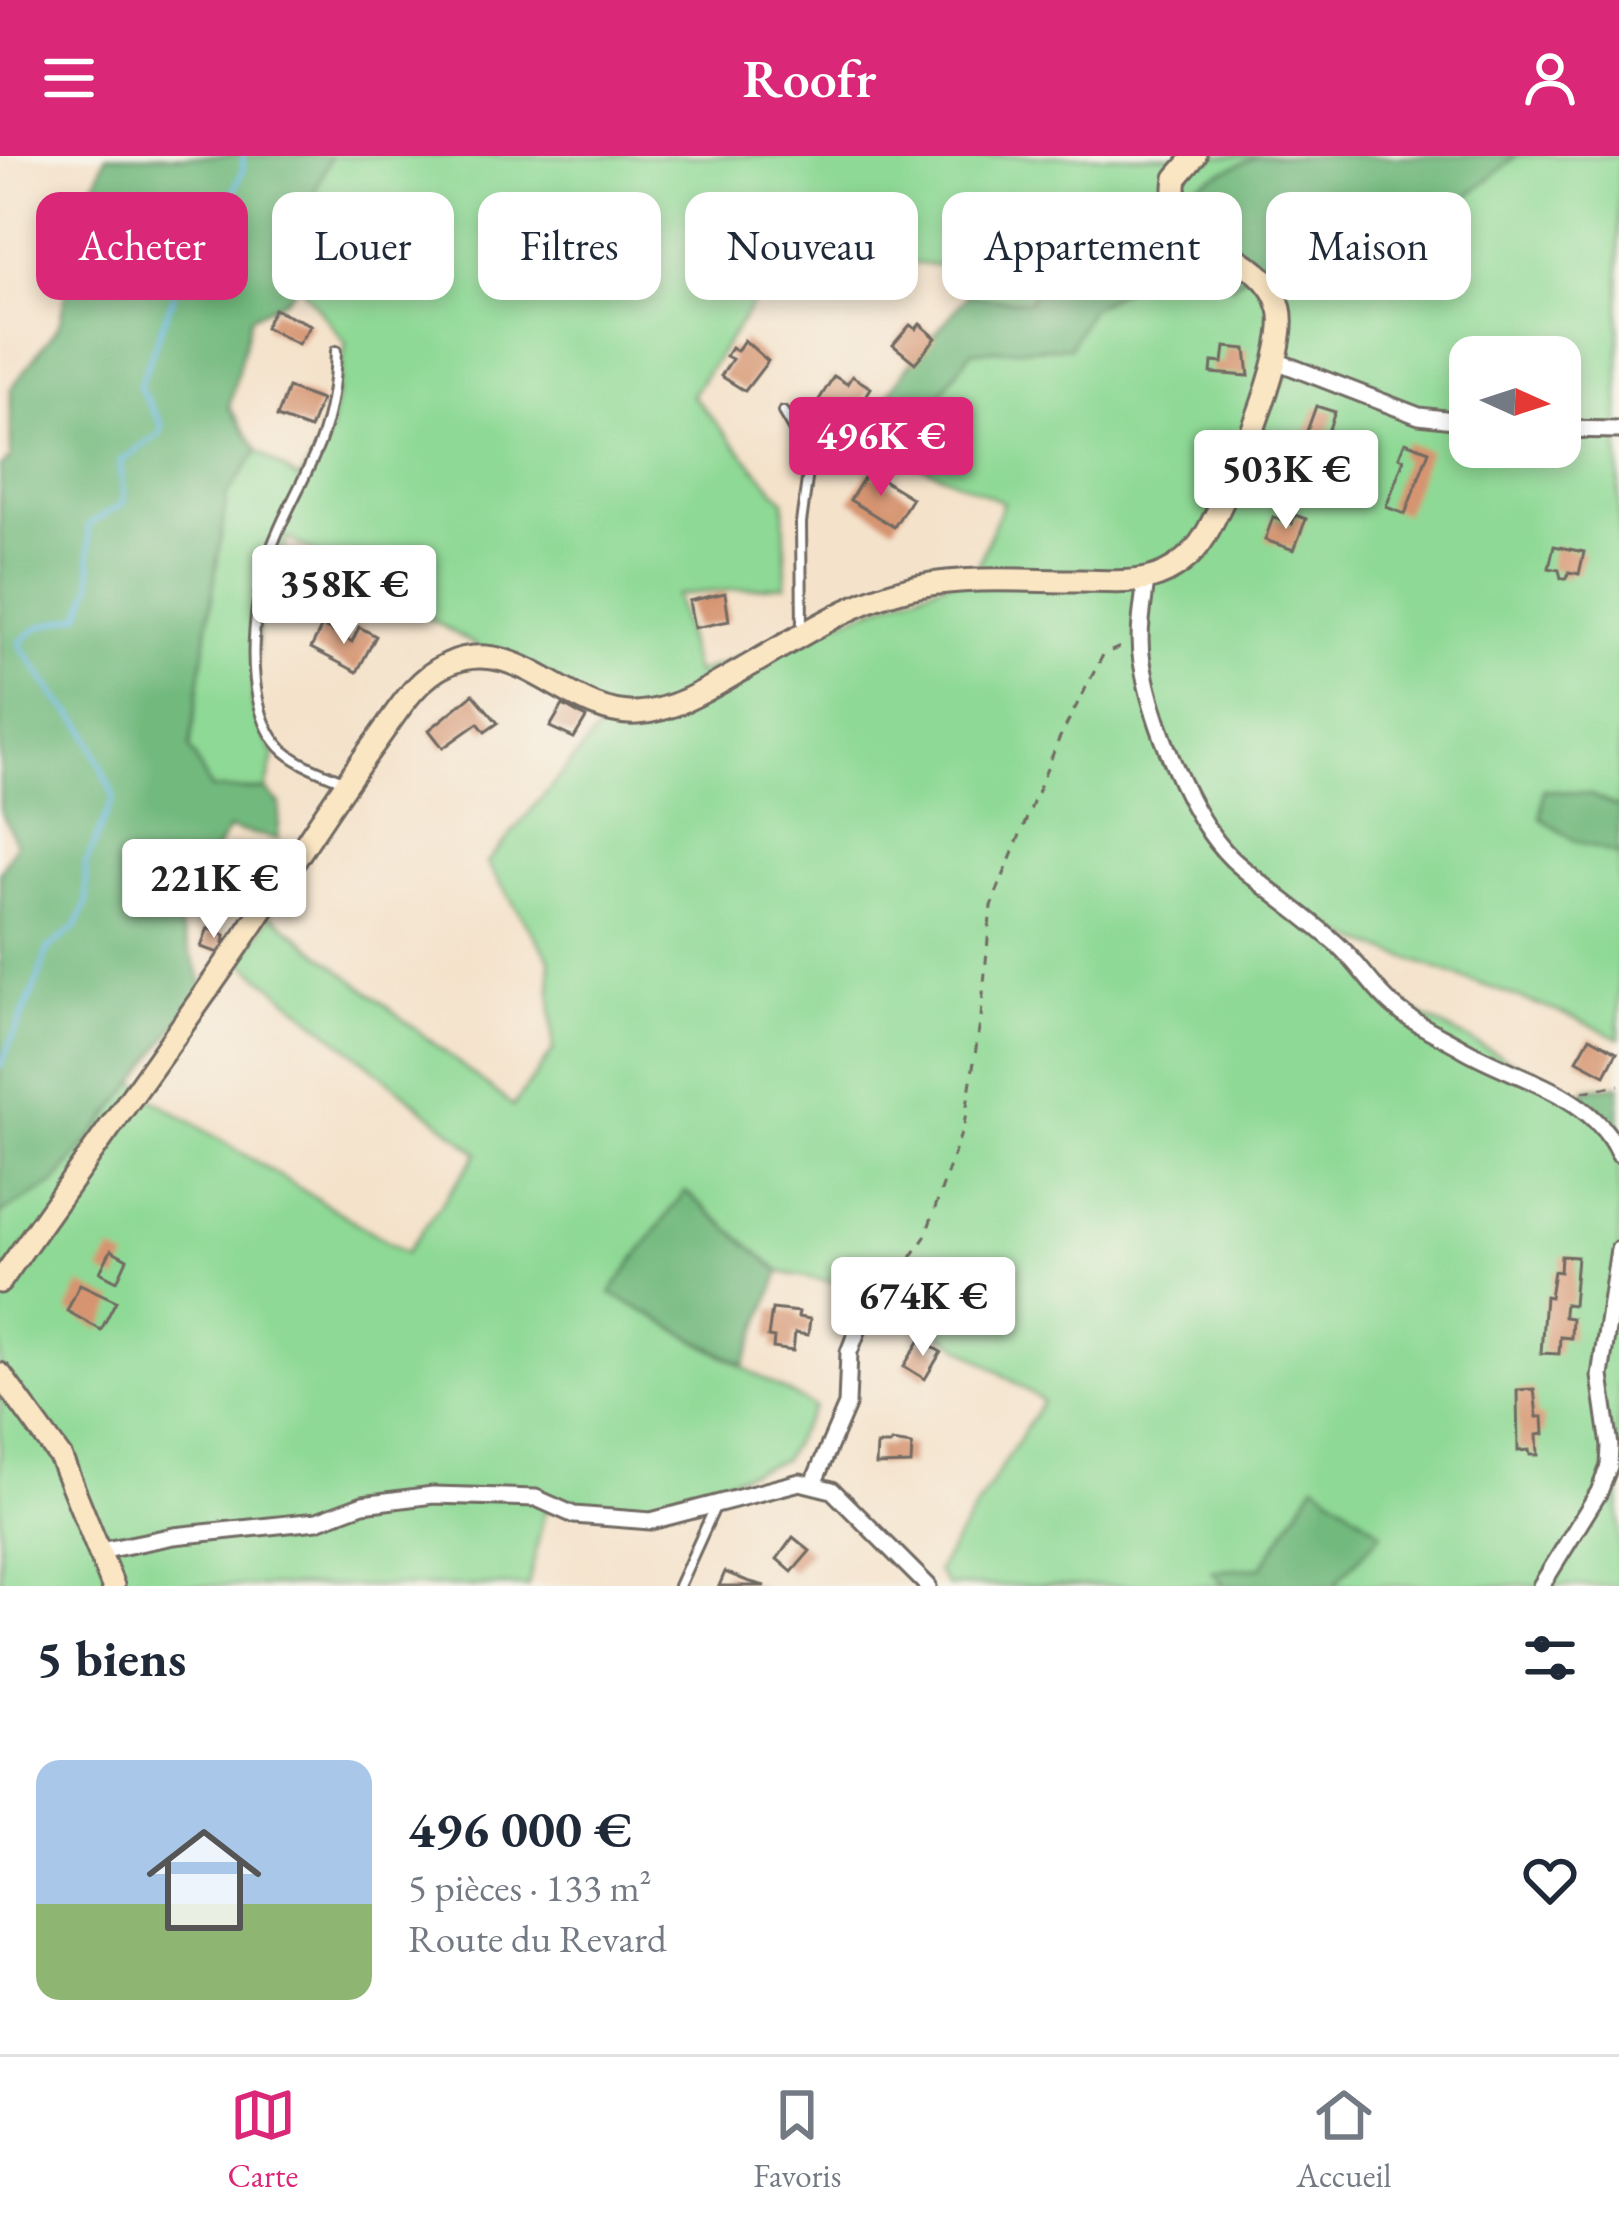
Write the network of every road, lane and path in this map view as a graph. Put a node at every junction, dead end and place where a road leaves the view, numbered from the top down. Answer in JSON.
{"nodes":[{"id":1,"x":1196,"y":156,"type":"edge"},
{"id":2,"x":336,"y":351,"type":"dead end"},
{"id":3,"x":1276,"y":362,"type":"junction"},
{"id":4,"x":783,"y":412,"type":"dead end"},
{"id":5,"x":1449,"y":420,"type":"edge"},
{"id":6,"x":1581,"y":429,"type":"edge"},
{"id":7,"x":1619,"y":430,"type":"edge"},
{"id":8,"x":1146,"y":580,"type":"junction"},
{"id":9,"x":1140,"y":634,"type":"junction"},
{"id":10,"x":802,"y":637,"type":"junction"},
{"id":11,"x":347,"y":782,"type":"junction"},
{"id":12,"x":1619,"y":1085,"type":"edge"},
{"id":13,"x":1575,"y":1103,"type":"junction"},
{"id":14,"x":1619,"y":1154,"type":"edge"},
{"id":15,"x":1619,"y":1249,"type":"edge"},
{"id":16,"x":0,"y":1282,"type":"edge"},
{"id":17,"x":865,"y":1311,"type":"joint"},
{"id":18,"x":0,"y":1374,"type":"edge"},
{"id":19,"x":813,"y":1484,"type":"junction"},
{"id":20,"x":716,"y":1506,"type":"junction"},
{"id":21,"x":100,"y":1551,"type":"junction"},
{"id":22,"x":113,"y":1586,"type":"edge"},
{"id":23,"x":679,"y":1586,"type":"edge"},
{"id":24,"x":928,"y":1586,"type":"edge"},
{"id":25,"x":1541,"y":1586,"type":"edge"}],
"edges":[{"from":1,"to":3,"type":"main road"},
{"from":2,"to":11,"type":"lane"},
{"from":3,"to":5,"type":"street"},
{"from":3,"to":8,"type":"main road"},
{"from":4,"to":10,"type":"lane"},
{"from":6,"to":7,"type":"street"},
{"from":8,"to":9,"type":"street"},
{"from":8,"to":10,"type":"main road"},
{"from":9,"to":13,"type":"street"},
{"from":9,"to":17,"type":"path"},
{"from":10,"to":11,"type":"main road"},
{"from":11,"to":16,"type":"main road"},
{"from":12,"to":13,"type":"path"},
{"from":13,"to":14,"type":"street"},
{"from":15,"to":25,"type":"street"},
{"from":17,"to":19,"type":"street"},
{"from":18,"to":21,"type":"main road"},
{"from":19,"to":20,"type":"street"},
{"from":19,"to":24,"type":"street"},
{"from":20,"to":21,"type":"street"},
{"from":20,"to":23,"type":"lane"},
{"from":21,"to":22,"type":"main road"}]}
